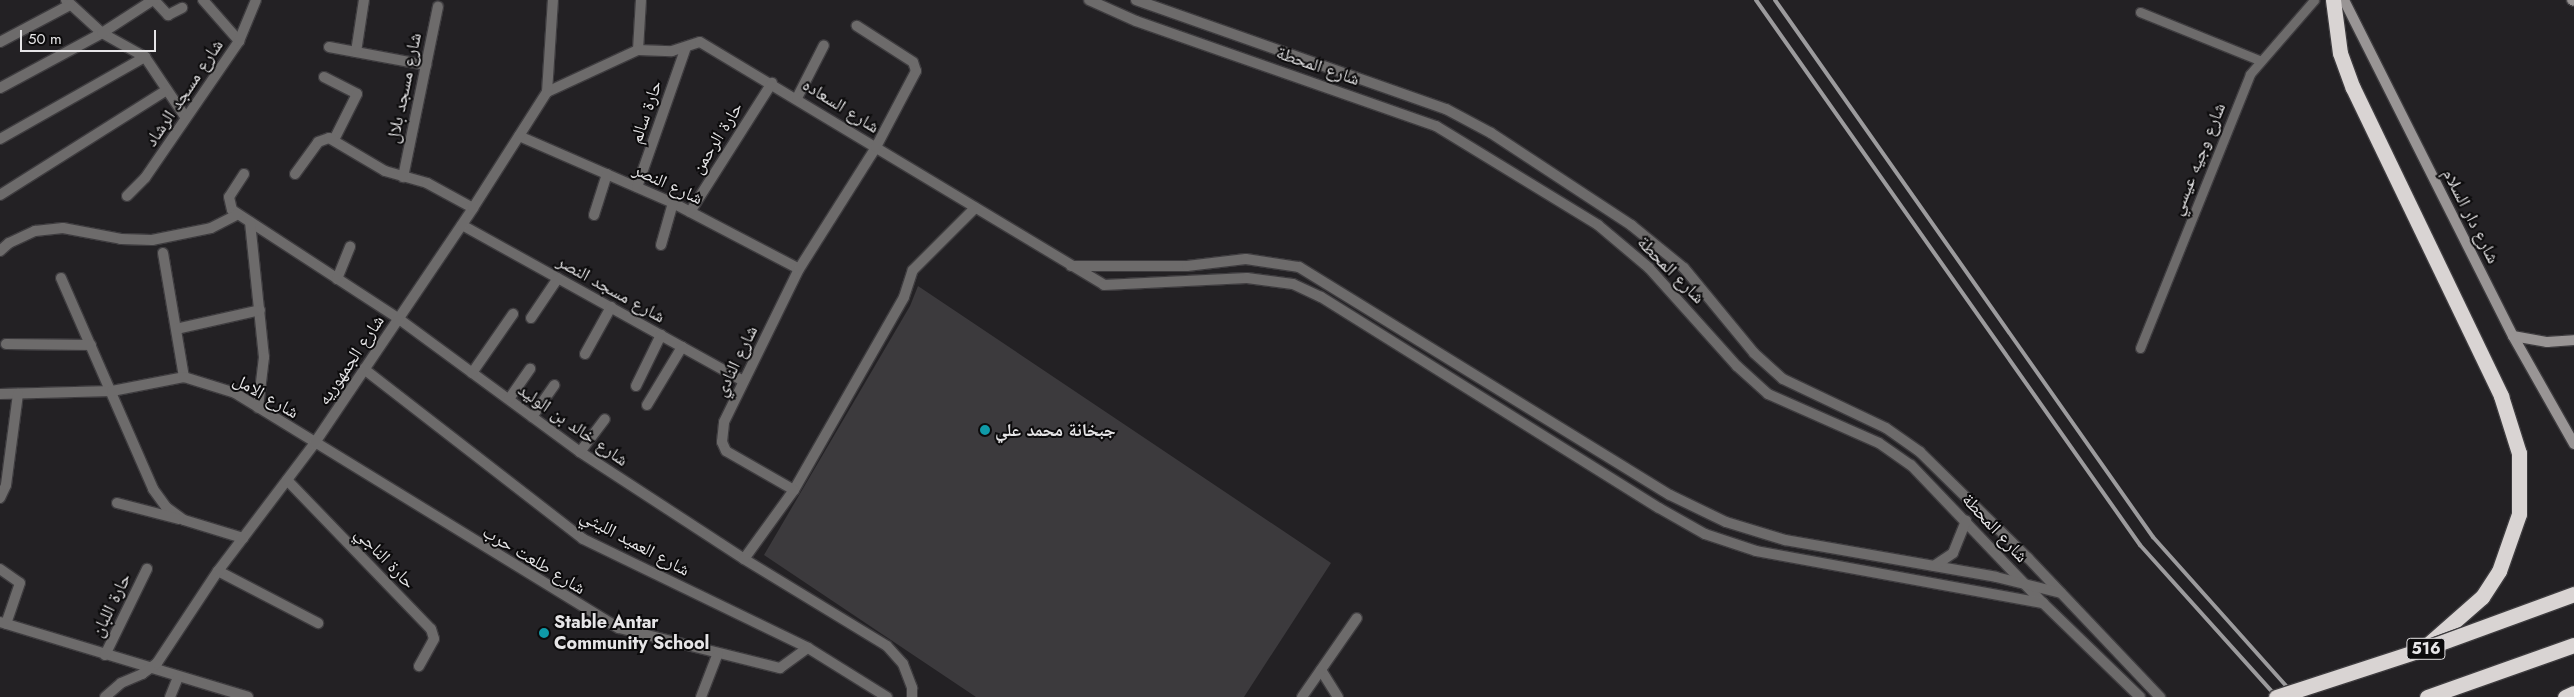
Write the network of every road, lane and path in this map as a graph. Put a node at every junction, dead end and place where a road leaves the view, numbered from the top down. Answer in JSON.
{"nodes":[{"id":1,"x":153,"y":0,"type":"edge"},
{"id":2,"x":202,"y":0,"type":"edge"},
{"id":3,"x":256,"y":0,"type":"edge"},
{"id":4,"x":364,"y":0,"type":"edge"},
{"id":5,"x":553,"y":0,"type":"edge"},
{"id":6,"x":641,"y":0,"type":"edge"},
{"id":7,"x":1089,"y":0,"type":"edge"},
{"id":8,"x":1136,"y":0,"type":"edge"},
{"id":9,"x":2314,"y":0,"type":"edge"},
{"id":10,"x":2333,"y":0,"type":"edge"},
{"id":11,"x":2344,"y":0,"type":"edge"},
{"id":12,"x":68,"y":2,"type":"edge"},
{"id":13,"x":438,"y":6,"type":"dead end"},
{"id":14,"x":182,"y":8,"type":"dead end"},
{"id":15,"x":2140,"y":12,"type":"dead end"},
{"id":16,"x":857,"y":26,"type":"dead end"},
{"id":17,"x":102,"y":33,"type":"junction"},
{"id":18,"x":239,"y":41,"type":"junction"},
{"id":19,"x":0,"y":42,"type":"edge"},
{"id":20,"x":824,"y":45,"type":"dead end"},
{"id":21,"x":329,"y":47,"type":"dead end"},
{"id":22,"x":686,"y":47,"type":"junction"},
{"id":23,"x":638,"y":50,"type":"junction"},
{"id":24,"x":356,"y":52,"type":"junction"},
{"id":25,"x":145,"y":57,"type":"junction"},
{"id":26,"x":2259,"y":60,"type":"junction"},
{"id":27,"x":426,"y":64,"type":"junction"},
{"id":28,"x":324,"y":77,"type":"dead end"},
{"id":29,"x":772,"y":83,"type":"junction"},
{"id":30,"x":0,"y":88,"type":"edge"},
{"id":31,"x":167,"y":90,"type":"junction"},
{"id":32,"x":547,"y":92,"type":"junction"},
{"id":33,"x":797,"y":98,"type":"junction"},
{"id":34,"x":186,"y":118,"type":"junction"},
{"id":35,"x":519,"y":136,"type":"junction"},
{"id":36,"x":0,"y":139,"type":"edge"},
{"id":37,"x":334,"y":140,"type":"junction"},
{"id":38,"x":876,"y":147,"type":"junction"},
{"id":39,"x":244,"y":174,"type":"dead end"},
{"id":40,"x":295,"y":174,"type":"dead end"},
{"id":41,"x":607,"y":174,"type":"junction"},
{"id":42,"x":403,"y":177,"type":"junction"},
{"id":43,"x":637,"y":187,"type":"junction"},
{"id":44,"x":0,"y":195,"type":"edge"},
{"id":45,"x":127,"y":196,"type":"dead end"},
{"id":46,"x":673,"y":203,"type":"junction"},
{"id":47,"x":473,"y":208,"type":"junction"},
{"id":48,"x":975,"y":208,"type":"junction"},
{"id":49,"x":690,"y":212,"type":"junction"},
{"id":50,"x":238,"y":214,"type":"junction"},
{"id":51,"x":594,"y":215,"type":"dead end"},
{"id":52,"x":250,"y":222,"type":"junction"},
{"id":53,"x":462,"y":224,"type":"junction"},
{"id":54,"x":661,"y":245,"type":"dead end"},
{"id":55,"x":350,"y":246,"type":"dead end"},
{"id":56,"x":0,"y":251,"type":"edge"},
{"id":57,"x":163,"y":253,"type":"dead end"},
{"id":58,"x":1070,"y":266,"type":"junction"},
{"id":59,"x":1187,"y":266,"type":"junction"},
{"id":60,"x":799,"y":269,"type":"junction"},
{"id":61,"x":62,"y":278,"type":"dead end"},
{"id":62,"x":337,"y":278,"type":"junction"},
{"id":63,"x":558,"y":278,"type":"junction"},
{"id":64,"x":1187,"y":281,"type":"junction"},
{"id":65,"x":611,"y":307,"type":"junction"},
{"id":66,"x":260,"y":310,"type":"junction"},
{"id":67,"x":512,"y":314,"type":"dead end"},
{"id":68,"x":531,"y":318,"type":"dead end"},
{"id":69,"x":399,"y":319,"type":"junction"},
{"id":70,"x":176,"y":329,"type":"junction"},
{"id":71,"x":661,"y":335,"type":"junction"},
{"id":72,"x":2513,"y":336,"type":"junction"},
{"id":73,"x":2574,"y":340,"type":"edge"},
{"id":74,"x":6,"y":344,"type":"dead end"},
{"id":75,"x":91,"y":345,"type":"junction"},
{"id":76,"x":682,"y":347,"type":"junction"},
{"id":77,"x":2140,"y":348,"type":"dead end"},
{"id":78,"x":584,"y":354,"type":"dead end"},
{"id":79,"x":530,"y":369,"type":"dead end"},
{"id":80,"x":364,"y":370,"type":"junction"},
{"id":81,"x":472,"y":373,"type":"junction"},
{"id":82,"x":184,"y":377,"type":"junction"},
{"id":83,"x":744,"y":381,"type":"junction"},
{"id":84,"x":554,"y":385,"type":"dead end"},
{"id":85,"x":636,"y":386,"type":"dead end"},
{"id":86,"x":112,"y":392,"type":"junction"},
{"id":87,"x":0,"y":394,"type":"edge"},
{"id":88,"x":18,"y":394,"type":"junction"},
{"id":89,"x":509,"y":399,"type":"junction"},
{"id":90,"x":647,"y":405,"type":"dead end"},
{"id":91,"x":258,"y":408,"type":"junction"},
{"id":92,"x":532,"y":417,"type":"junction"},
{"id":93,"x":604,"y":419,"type":"dead end"},
{"id":94,"x":314,"y":444,"type":"junction"},
{"id":95,"x":2574,"y":444,"type":"edge"},
{"id":96,"x":580,"y":452,"type":"junction"},
{"id":97,"x":287,"y":480,"type":"junction"},
{"id":98,"x":794,"y":490,"type":"junction"},
{"id":99,"x":0,"y":498,"type":"edge"},
{"id":100,"x":117,"y":503,"type":"dead end"},
{"id":101,"x":184,"y":520,"type":"junction"},
{"id":102,"x":1966,"y":521,"type":"junction"},
{"id":103,"x":243,"y":538,"type":"junction"},
{"id":104,"x":744,"y":559,"type":"junction"},
{"id":105,"x":1934,"y":566,"type":"junction"},
{"id":106,"x":0,"y":569,"type":"edge"},
{"id":107,"x":147,"y":569,"type":"dead end"},
{"id":108,"x":218,"y":571,"type":"junction"},
{"id":109,"x":2026,"y":585,"type":"junction"},
{"id":110,"x":2061,"y":593,"type":"junction"},
{"id":111,"x":2574,"y":594,"type":"edge"},
{"id":112,"x":2043,"y":603,"type":"junction"},
{"id":113,"x":1358,"y":618,"type":"dead end"},
{"id":114,"x":3,"y":623,"type":"edge"},
{"id":115,"x":318,"y":623,"type":"dead end"},
{"id":116,"x":2574,"y":645,"type":"edge"},
{"id":117,"x":808,"y":648,"type":"junction"},
{"id":118,"x":2421,"y":650,"type":"junction"},
{"id":119,"x":718,"y":653,"type":"junction"},
{"id":120,"x":105,"y":655,"type":"junction"},
{"id":121,"x":419,"y":666,"type":"dead end"},
{"id":122,"x":150,"y":669,"type":"junction"},
{"id":123,"x":1320,"y":670,"type":"junction"},
{"id":124,"x":178,"y":677,"type":"junction"},
{"id":125,"x":2574,"y":693,"type":"edge"},
{"id":126,"x":241,"y":696,"type":"edge"},
{"id":127,"x":105,"y":697,"type":"edge"},
{"id":128,"x":170,"y":697,"type":"edge"},
{"id":129,"x":701,"y":697,"type":"edge"},
{"id":130,"x":886,"y":697,"type":"edge"},
{"id":131,"x":912,"y":697,"type":"edge"},
{"id":132,"x":1302,"y":697,"type":"edge"},
{"id":133,"x":1338,"y":697,"type":"edge"},
{"id":134,"x":2140,"y":697,"type":"edge"},
{"id":135,"x":2160,"y":697,"type":"edge"},
{"id":136,"x":2276,"y":697,"type":"edge"},
{"id":137,"x":2426,"y":697,"type":"edge"},
{"id":138,"x":2564,"y":697,"type":"edge"}],
"edges":[{"from":1,"to":14,"type":"street"},
{"from":1,"to":17,"type":"street"},
{"from":2,"to":18,"type":"street"},
{"from":3,"to":18,"type":"street","name":"شارع مسجد الرشاد"},
{"from":4,"to":24,"type":"street"},
{"from":5,"to":32,"type":"street","name":"شارع الجمهوريه"},
{"from":6,"to":23,"type":"street"},
{"from":7,"to":102,"type":"street","name":"شارع المحطة"},
{"from":8,"to":110,"type":"street","name":"شارع المحطة"},
{"from":9,"to":26,"type":"lane","name":"شارع وجيه عيسي"},
{"from":10,"to":118,"type":"highway"},
{"from":11,"to":72,"type":"main road","name":"شارع دار السلام"},
{"from":12,"to":17,"type":"street"},
{"from":12,"to":19,"type":"street"},
{"from":13,"to":27,"type":"street","name":"شارع مسجد بلال"},
{"from":15,"to":26,"type":"lane"},
{"from":16,"to":38,"type":"street","name":"شارع النادي"},
{"from":17,"to":25,"type":"street"},
{"from":17,"to":30,"type":"street"},
{"from":18,"to":34,"type":"street","name":"شارع مسجد الرشاد"},
{"from":20,"to":33,"type":"street"},
{"from":21,"to":24,"type":"street"},
{"from":22,"to":23,"type":"street","name":"شارع السعاده"},
{"from":22,"to":29,"type":"street","name":"شارع السعاده"},
{"from":22,"to":43,"type":"street","name":"حارة سالم"},
{"from":23,"to":32,"type":"street","name":"شارع السعاده"},
{"from":24,"to":27,"type":"street"},
{"from":25,"to":31,"type":"street"},
{"from":25,"to":36,"type":"street"},
{"from":26,"to":77,"type":"lane","name":"شارع وجيه عيسي"},
{"from":27,"to":42,"type":"street","name":"شارع مسجد بلال"},
{"from":28,"to":37,"type":"street"},
{"from":29,"to":33,"type":"street","name":"شارع السعاده"},
{"from":29,"to":49,"type":"street","name":"حارة الرحمن"},
{"from":31,"to":34,"type":"street"},
{"from":31,"to":44,"type":"street"},
{"from":32,"to":35,"type":"street","name":"شارع الجمهوريه"},
{"from":33,"to":38,"type":"street","name":"شارع السعاده"},
{"from":34,"to":45,"type":"street","name":"شارع مسجد الرشاد"},
{"from":35,"to":41,"type":"street","name":"شارع النصر"},
{"from":35,"to":47,"type":"street","name":"شارع الجمهوريه"},
{"from":37,"to":40,"type":"street"},
{"from":37,"to":42,"type":"street"},
{"from":38,"to":48,"type":"street","name":"شارع السعاده"},
{"from":38,"to":60,"type":"street","name":"شارع النادي"},
{"from":39,"to":50,"type":"street"},
{"from":41,"to":43,"type":"street","name":"شارع النصر"},
{"from":41,"to":51,"type":"street"},
{"from":42,"to":47,"type":"street"},
{"from":43,"to":46,"type":"street","name":"شارع النصر"},
{"from":46,"to":49,"type":"street","name":"شارع النصر"},
{"from":46,"to":54,"type":"street"},
{"from":47,"to":53,"type":"street","name":"شارع الجمهوريه"},
{"from":48,"to":58,"type":"street","name":"شارع السعاده"},
{"from":48,"to":98,"type":"street"},
{"from":49,"to":60,"type":"street","name":"شارع النصر"},
{"from":50,"to":52,"type":"street","name":"شارع خالد بن الوليد"},
{"from":50,"to":56,"type":"street"},
{"from":52,"to":62,"type":"street","name":"شارع خالد بن الوليد"},
{"from":52,"to":66,"type":"street"},
{"from":53,"to":63,"type":"street","name":"شارع مسجد النصر"},
{"from":53,"to":69,"type":"street","name":"شارع الجمهوريه"},
{"from":55,"to":62,"type":"street"},
{"from":57,"to":70,"type":"street"},
{"from":58,"to":59,"type":"street"},
{"from":58,"to":64,"type":"street","name":"شارع السعاده"},
{"from":59,"to":64,"type":"street"},
{"from":59,"to":105,"type":"street"},
{"from":60,"to":83,"type":"street","name":"شارع النادي"},
{"from":61,"to":75,"type":"street"},
{"from":62,"to":69,"type":"street","name":"شارع خالد بن الوليد"},
{"from":63,"to":65,"type":"street","name":"شارع مسجد النصر"},
{"from":63,"to":68,"type":"street"},
{"from":64,"to":112,"type":"street"},
{"from":65,"to":71,"type":"street","name":"شارع مسجد النصر"},
{"from":65,"to":78,"type":"street"},
{"from":66,"to":70,"type":"street"},
{"from":66,"to":91,"type":"street"},
{"from":67,"to":81,"type":"street"},
{"from":69,"to":80,"type":"street","name":"شارع الجمهوريه"},
{"from":69,"to":81,"type":"street","name":"شارع خالد بن الوليد"},
{"from":70,"to":82,"type":"street"},
{"from":71,"to":76,"type":"street","name":"شارع مسجد النصر"},
{"from":71,"to":85,"type":"street"},
{"from":72,"to":73,"type":"main road"},
{"from":72,"to":95,"type":"main road","name":"شارع دار السلام"},
{"from":74,"to":75,"type":"street"},
{"from":75,"to":86,"type":"street"},
{"from":76,"to":83,"type":"street","name":"شارع مسجد النصر"},
{"from":76,"to":90,"type":"street"},
{"from":79,"to":89,"type":"street"},
{"from":80,"to":94,"type":"street","name":"شارع الجمهوريه"},
{"from":80,"to":117,"type":"street","name":"شارع العميد الليثي"},
{"from":81,"to":89,"type":"street","name":"شارع خالد بن الوليد"},
{"from":82,"to":86,"type":"street","name":"شارع الامل"},
{"from":82,"to":91,"type":"street","name":"شارع الامل"},
{"from":83,"to":98,"type":"street","name":"شارع النادي"},
{"from":84,"to":92,"type":"street"},
{"from":86,"to":88,"type":"street","name":"شارع الامل"},
{"from":86,"to":101,"type":"street"},
{"from":87,"to":88,"type":"street","name":"شارع الامل"},
{"from":88,"to":99,"type":"street"},
{"from":89,"to":92,"type":"street","name":"شارع خالد بن الوليد"},
{"from":91,"to":94,"type":"street","name":"شارع الامل"},
{"from":92,"to":96,"type":"street","name":"شارع خالد بن الوليد"},
{"from":93,"to":96,"type":"street"},
{"from":94,"to":97,"type":"street","name":"شارع الجمهوريه"},
{"from":94,"to":119,"type":"street","name":"شارع طلعت حرب"},
{"from":96,"to":104,"type":"street","name":"شارع خالد بن الوليد"},
{"from":97,"to":103,"type":"street","name":"شارع الجمهوريه"},
{"from":97,"to":121,"type":"street","name":"حارة الناجي"},
{"from":98,"to":104,"type":"street"},
{"from":100,"to":101,"type":"street"},
{"from":101,"to":103,"type":"street"},
{"from":102,"to":105,"type":"street"},
{"from":102,"to":109,"type":"street","name":"شارع المحطة"},
{"from":103,"to":108,"type":"street","name":"شارع الجمهوريه"},
{"from":104,"to":131,"type":"street","name":"شارع خالد بن الوليد"},
{"from":105,"to":109,"type":"street"},
{"from":106,"to":114,"type":"street"},
{"from":107,"to":120,"type":"street","name":"حارة اللبان"},
{"from":108,"to":115,"type":"street"},
{"from":108,"to":122,"type":"street","name":"شارع الجمهوريه"},
{"from":109,"to":110,"type":"street"},
{"from":109,"to":112,"type":"street","name":"شارع المحطة"},
{"from":110,"to":135,"type":"street","name":"شارع المحطة"},
{"from":111,"to":118,"type":"highway","number":"516","bridge":true},
{"from":112,"to":134,"type":"street","name":"شارع المحطة"},
{"from":113,"to":123,"type":"street"},
{"from":114,"to":120,"type":"street"},
{"from":116,"to":137,"type":"highway","number":"516"},
{"from":117,"to":119,"type":"street","name":"شارع طلعت حرب"},
{"from":117,"to":130,"type":"street","name":"شارع العميد الليثي"},
{"from":118,"to":136,"type":"highway","number":"516","bridge":true},
{"from":119,"to":129,"type":"street"},
{"from":120,"to":122,"type":"street"},
{"from":122,"to":124,"type":"street"},
{"from":122,"to":127,"type":"street","name":"شارع الجمهوريه"},
{"from":123,"to":132,"type":"street"},
{"from":123,"to":133,"type":"street"},
{"from":124,"to":126,"type":"street"},
{"from":124,"to":128,"type":"street"},
{"from":125,"to":138,"type":"highway"}]}
